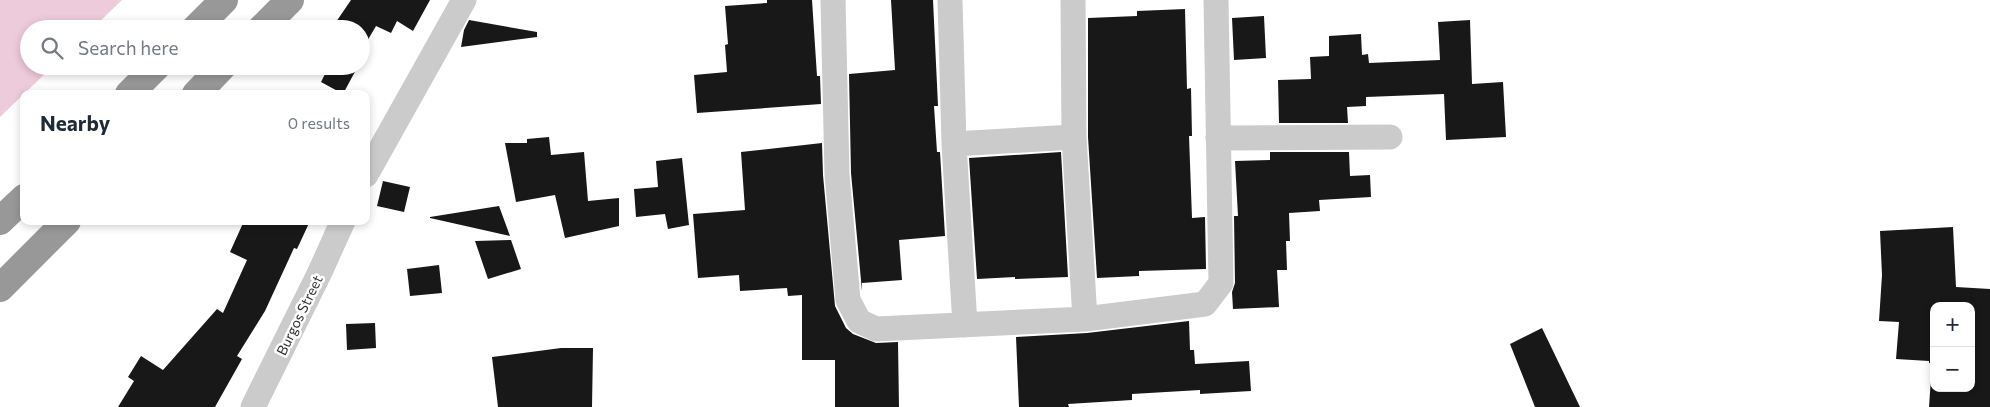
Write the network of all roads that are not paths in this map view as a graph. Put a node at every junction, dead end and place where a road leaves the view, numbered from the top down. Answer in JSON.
{"nodes":[{"id":1,"x":224,"y":0,"type":"edge"},
{"id":2,"x":290,"y":0,"type":"edge"},
{"id":3,"x":464,"y":0,"type":"edge"},
{"id":4,"x":833,"y":0,"type":"edge"},
{"id":5,"x":950,"y":0,"type":"edge"},
{"id":6,"x":1074,"y":0,"type":"edge"},
{"id":7,"x":1216,"y":0,"type":"edge"},
{"id":8,"x":204,"y":20,"type":"edge"},
{"id":9,"x":270,"y":20,"type":"edge"},
{"id":10,"x":148,"y":75,"type":"edge"},
{"id":11,"x":214,"y":75,"type":"edge"},
{"id":12,"x":133,"y":90,"type":"edge"},
{"id":13,"x":200,"y":90,"type":"edge"},
{"id":14,"x":1074,"y":137,"type":"junction"},
{"id":15,"x":1390,"y":137,"type":"dead end"},
{"id":16,"x":1218,"y":138,"type":"junction"},
{"id":17,"x":954,"y":144,"type":"junction"},
{"id":18,"x":370,"y":168,"type":"edge"},
{"id":19,"x":20,"y":202,"type":"edge"},
{"id":20,"x":0,"y":221,"type":"edge"},
{"id":21,"x":63,"y":225,"type":"edge"},
{"id":22,"x":341,"y":225,"type":"edge"},
{"id":23,"x":0,"y":288,"type":"edge"},
{"id":24,"x":1085,"y":319,"type":"junction"},
{"id":25,"x":965,"y":326,"type":"junction"},
{"id":26,"x":253,"y":407,"type":"edge"}],
"edges":[{"from":1,"to":8,"type":"highway"},
{"from":2,"to":9,"type":"highway"},
{"from":3,"to":18,"type":"street"},
{"from":4,"to":25,"type":"street"},
{"from":5,"to":17,"type":"street"},
{"from":6,"to":14,"type":"street"},
{"from":7,"to":16,"type":"street"},
{"from":10,"to":12,"type":"highway"},
{"from":11,"to":13,"type":"highway"},
{"from":14,"to":17,"type":"street"},
{"from":14,"to":24,"type":"street"},
{"from":15,"to":16,"type":"street"},
{"from":16,"to":24,"type":"street"},
{"from":17,"to":25,"type":"street"},
{"from":19,"to":20,"type":"highway"},
{"from":21,"to":23,"type":"highway"},
{"from":22,"to":26,"type":"street","name":"Burgos Street"},
{"from":24,"to":25,"type":"street"}]}
